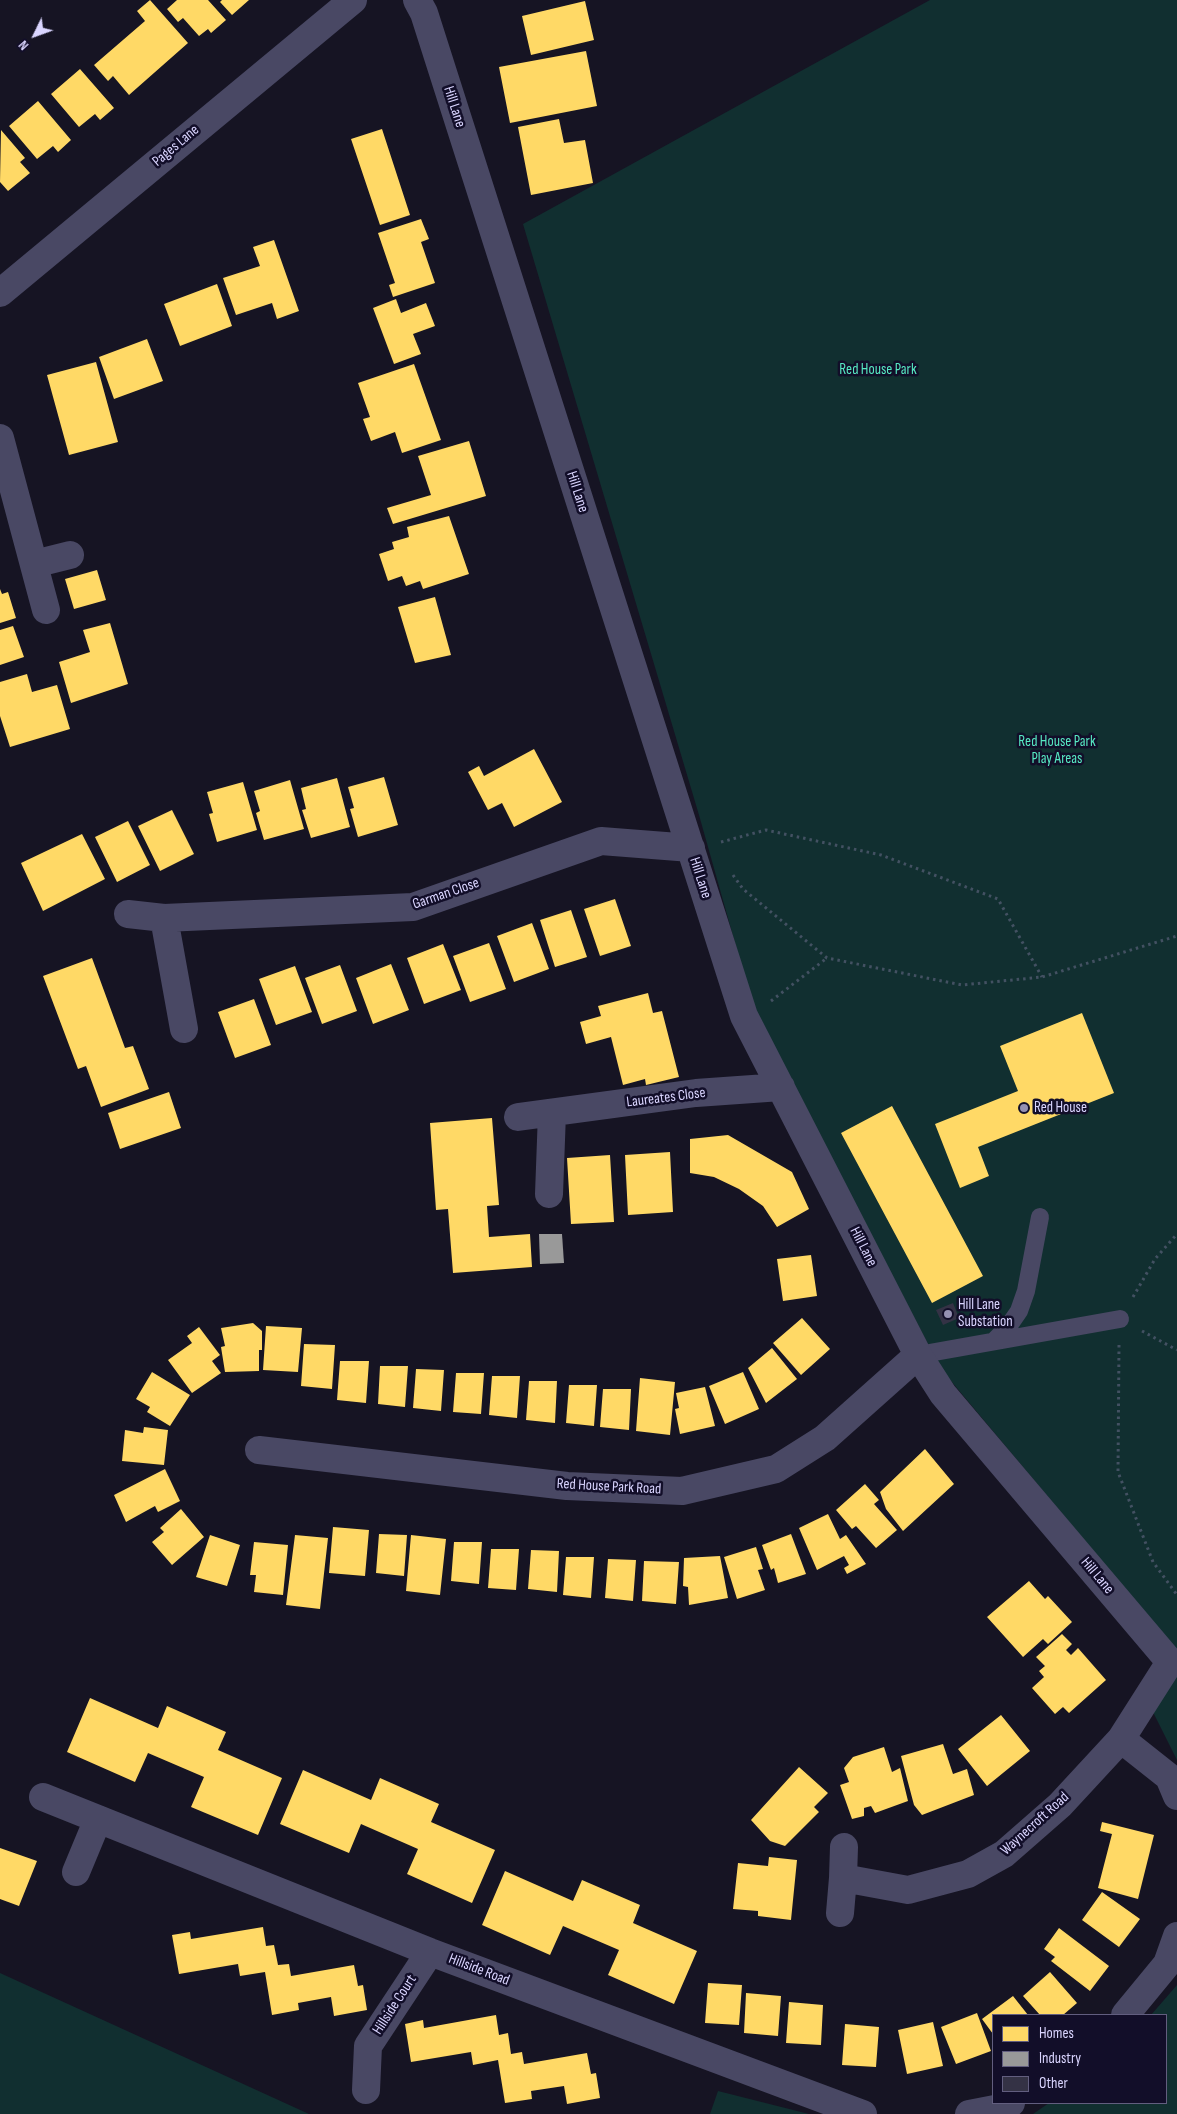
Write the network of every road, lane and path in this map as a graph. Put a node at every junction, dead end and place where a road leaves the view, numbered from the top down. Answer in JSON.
{"nodes":[{"id":1,"x":353,"y":0,"type":"edge"},
{"id":2,"x":417,"y":0,"type":"edge"},
{"id":3,"x":0,"y":293,"type":"edge"},
{"id":4,"x":0,"y":438,"type":"edge"},
{"id":5,"x":70,"y":555,"type":"dead end"},
{"id":6,"x":34,"y":564,"type":"junction"},
{"id":7,"x":46,"y":610,"type":"dead end"},
{"id":8,"x":691,"y":848,"type":"junction"},
{"id":9,"x":727,"y":867,"type":"dead end"},
{"id":10,"x":128,"y":914,"type":"dead end"},
{"id":11,"x":164,"y":918,"type":"junction"},
{"id":12,"x":1177,"y":936,"type":"edge"},
{"id":13,"x":827,"y":958,"type":"junction"},
{"id":14,"x":1042,"y":977,"type":"junction"},
{"id":15,"x":769,"y":1003,"type":"dead end"},
{"id":16,"x":184,"y":1029,"type":"dead end"},
{"id":17,"x":781,"y":1087,"type":"junction"},
{"id":18,"x":552,"y":1113,"type":"junction"},
{"id":19,"x":518,"y":1117,"type":"dead end"},
{"id":20,"x":550,"y":1194,"type":"dead end"},
{"id":21,"x":1040,"y":1217,"type":"dead end"},
{"id":22,"x":1177,"y":1234,"type":"edge"},
{"id":23,"x":1120,"y":1319,"type":"junction"},
{"id":24,"x":995,"y":1340,"type":"junction"},
{"id":25,"x":1177,"y":1350,"type":"edge"},
{"id":26,"x":918,"y":1355,"type":"junction"},
{"id":27,"x":259,"y":1450,"type":"dead end"},
{"id":28,"x":1177,"y":1595,"type":"edge"},
{"id":29,"x":1170,"y":1662,"type":"joint"},
{"id":30,"x":1121,"y":1739,"type":"junction"},
{"id":31,"x":1177,"y":1796,"type":"edge"},
{"id":32,"x":43,"y":1797,"type":"dead end"},
{"id":33,"x":98,"y":1819,"type":"junction"},
{"id":34,"x":844,"y":1847,"type":"dead end"},
{"id":35,"x":76,"y":1872,"type":"dead end"},
{"id":36,"x":843,"y":1878,"type":"junction"},
{"id":37,"x":840,"y":1913,"type":"dead end"},
{"id":38,"x":1177,"y":1936,"type":"edge"},
{"id":39,"x":430,"y":1952,"type":"junction"},
{"id":40,"x":1126,"y":2014,"type":"edge"},
{"id":41,"x":366,"y":2090,"type":"dead end"},
{"id":42,"x":1009,"y":2104,"type":"edge"},
{"id":43,"x":864,"y":2114,"type":"edge"},
{"id":44,"x":969,"y":2114,"type":"edge"}],
"edges":[{"from":1,"to":3,"type":"street","name":"Pages Lane"},
{"from":2,"to":8,"type":"street","name":"Hill Lane"},
{"from":4,"to":6,"type":"street"},
{"from":5,"to":6,"type":"street"},
{"from":6,"to":7,"type":"street"},
{"from":8,"to":11,"type":"street","name":"Garman Close"},
{"from":8,"to":14,"type":"path"},
{"from":8,"to":17,"type":"street","name":"Hill Lane"},
{"from":9,"to":13,"type":"path"},
{"from":10,"to":11,"type":"street","name":"Garman Close"},
{"from":11,"to":16,"type":"street"},
{"from":12,"to":14,"type":"path"},
{"from":13,"to":14,"type":"path"},
{"from":13,"to":15,"type":"path"},
{"from":17,"to":18,"type":"street","name":"Laureates Close"},
{"from":17,"to":26,"type":"street","name":"Hill Lane"},
{"from":18,"to":19,"type":"street","name":"Laureates Close"},
{"from":18,"to":20,"type":"street"},
{"from":21,"to":24,"type":"lane"},
{"from":22,"to":23,"type":"path"},
{"from":23,"to":24,"type":"lane"},
{"from":23,"to":25,"type":"path"},
{"from":23,"to":28,"type":"path"},
{"from":24,"to":26,"type":"lane"},
{"from":26,"to":27,"type":"street","name":"Red House Park Road"},
{"from":26,"to":29,"type":"street","name":"Hill Lane"},
{"from":29,"to":30,"type":"street","name":"Waynecroft Road"},
{"from":30,"to":31,"type":"street"},
{"from":30,"to":36,"type":"street","name":"Waynecroft Road"},
{"from":32,"to":33,"type":"street","name":"Hillside Road"},
{"from":33,"to":35,"type":"street"},
{"from":33,"to":39,"type":"street","name":"Hillside Road"},
{"from":34,"to":36,"type":"street"},
{"from":36,"to":37,"type":"street"},
{"from":38,"to":40,"type":"street"},
{"from":39,"to":41,"type":"street","name":"Hillside Court"},
{"from":39,"to":43,"type":"street","name":"Hillside Road"},
{"from":42,"to":44,"type":"street"}]}
